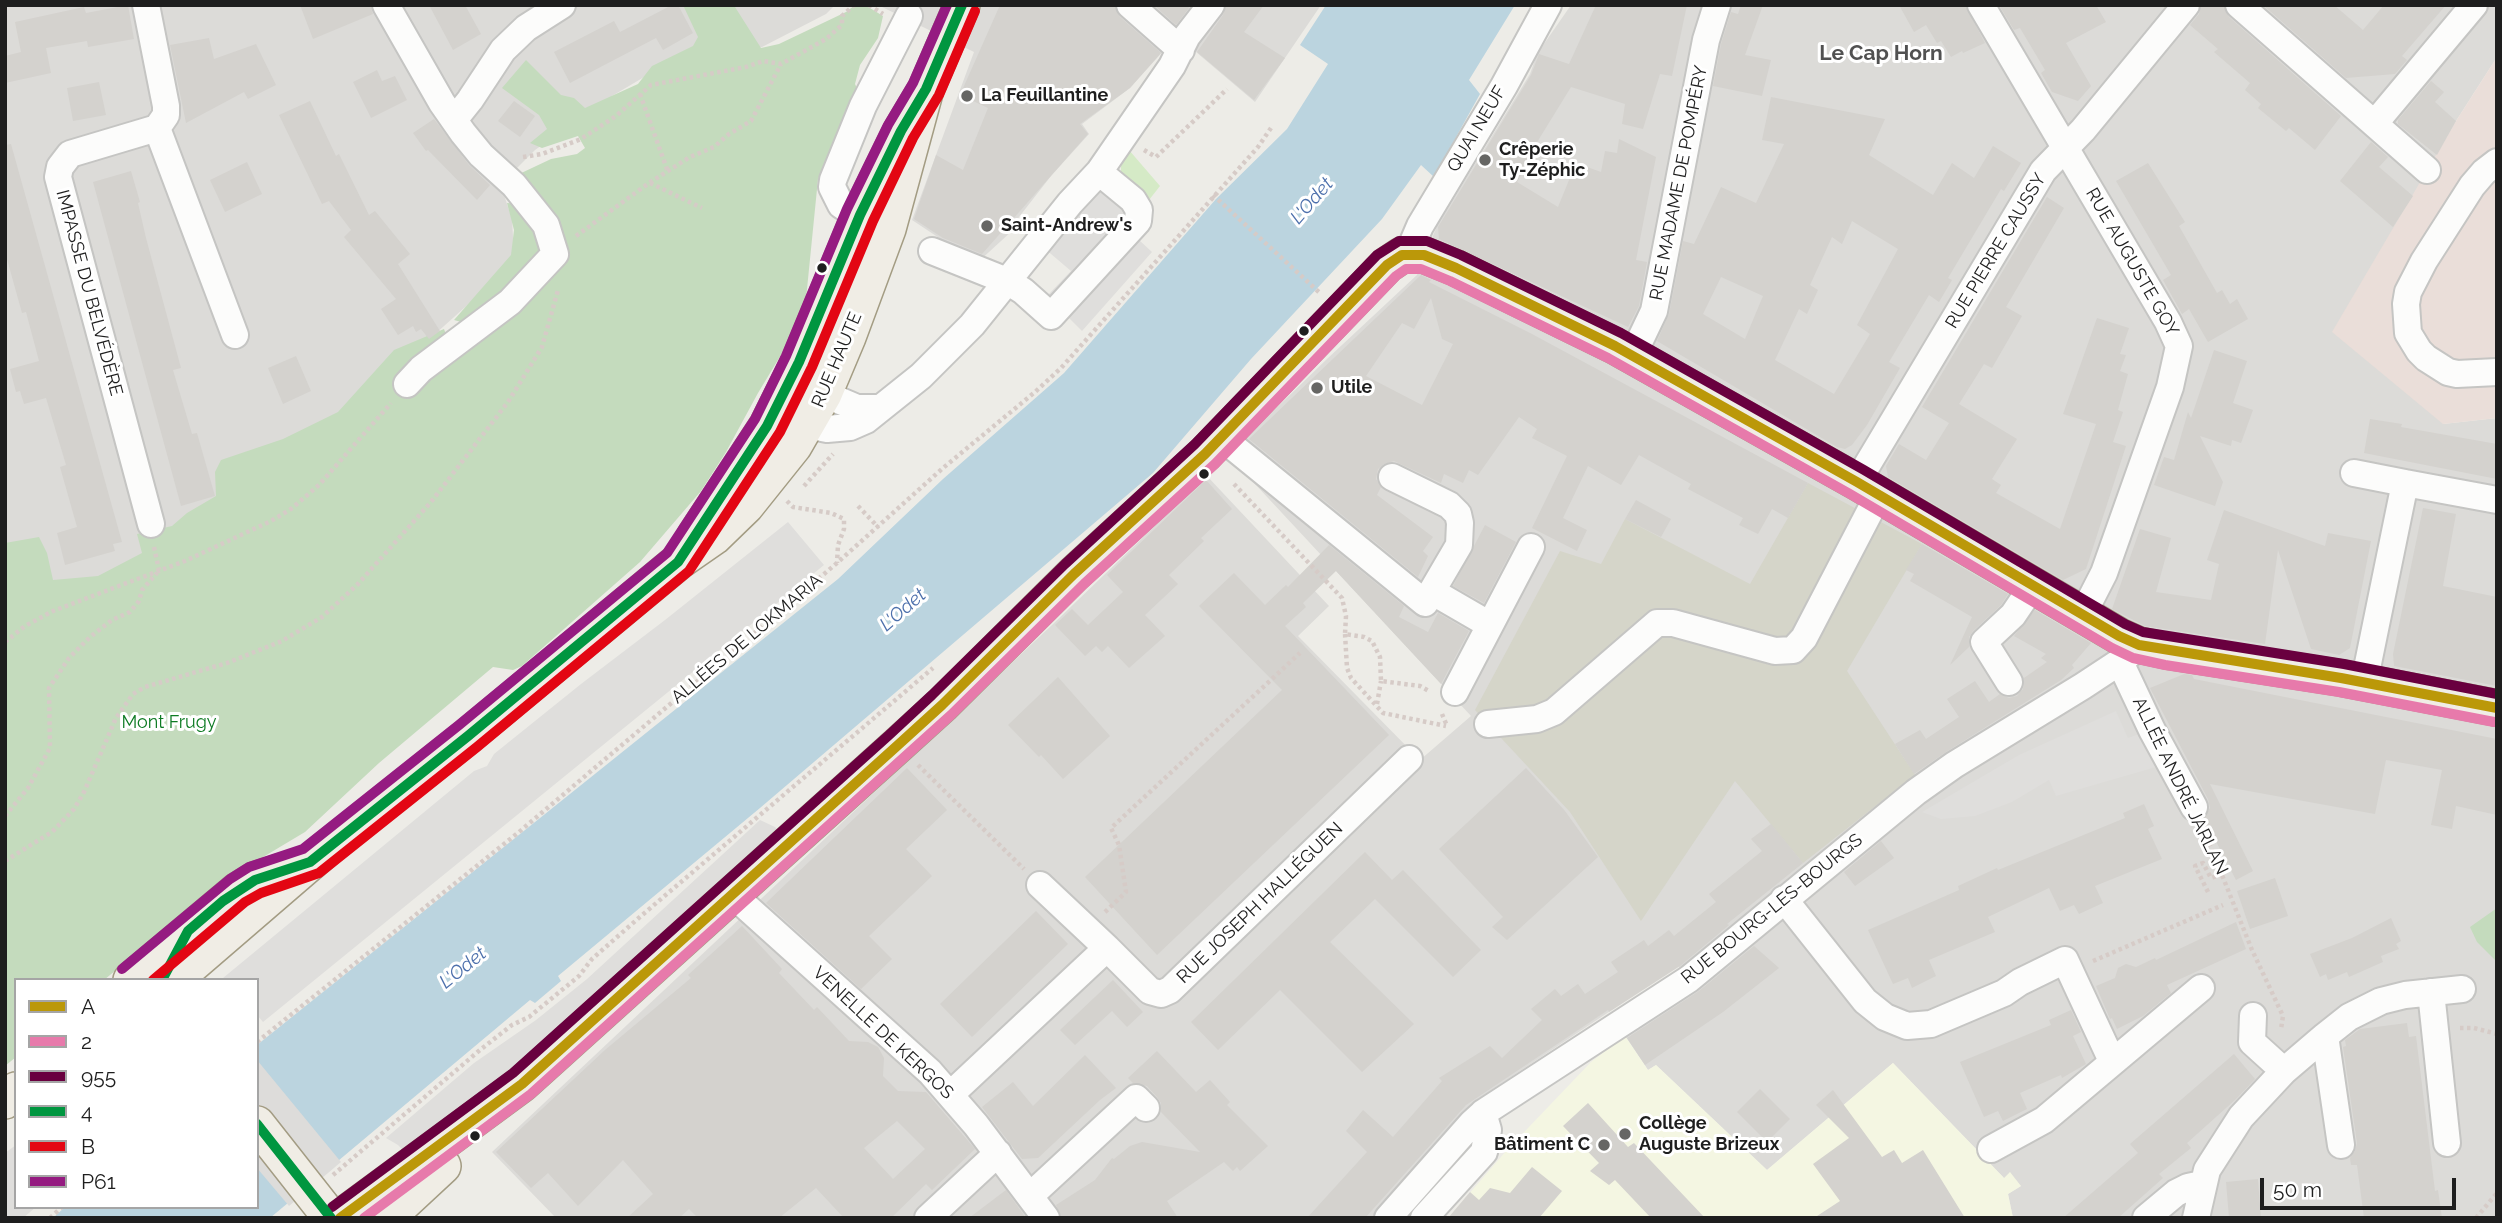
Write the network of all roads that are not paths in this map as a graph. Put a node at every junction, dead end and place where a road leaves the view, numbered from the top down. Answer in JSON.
{"nodes":[{"id":1,"x":146,"y":5,"type":"edge"},
{"id":2,"x":386,"y":5,"type":"edge"},
{"id":3,"x":562,"y":5,"type":"edge"},
{"id":4,"x":962,"y":5,"type":"edge"},
{"id":5,"x":1130,"y":5,"type":"edge"},
{"id":6,"x":1211,"y":5,"type":"edge"},
{"id":7,"x":1548,"y":5,"type":"edge"},
{"id":8,"x":1717,"y":5,"type":"edge"},
{"id":9,"x":1981,"y":5,"type":"edge"},
{"id":10,"x":2186,"y":5,"type":"edge"},
{"id":11,"x":2239,"y":5,"type":"edge"},
{"id":12,"x":2474,"y":5,"type":"edge"},
{"id":13,"x":898,"y":16,"type":"road end"},
{"id":14,"x":1181,"y":50,"type":"junction"},
{"id":15,"x":454,"y":120,"type":"junction"},
{"id":16,"x":2375,"y":123,"type":"junction"},
{"id":17,"x":158,"y":128,"type":"junction"},
{"id":18,"x":2066,"y":148,"type":"junction"},
{"id":19,"x":2497,"y":162,"type":"edge"},
{"id":20,"x":2427,"y":170,"type":"dead end"},
{"id":21,"x":1099,"y":172,"type":"junction"},
{"id":22,"x":874,"y":222,"type":"junction"},
{"id":23,"x":932,"y":251,"type":"dead end"},
{"id":24,"x":1408,"y":254,"type":"junction"},
{"id":25,"x":1007,"y":281,"type":"junction"},
{"id":26,"x":235,"y":335,"type":"dead end"},
{"id":27,"x":1632,"y":357,"type":"junction"},
{"id":28,"x":799,"y":362,"type":"junction"},
{"id":29,"x":2497,"y":372,"type":"edge"},
{"id":30,"x":407,"y":383,"type":"road end"},
{"id":31,"x":880,"y":408,"type":"junction"},
{"id":32,"x":820,"y":412,"type":"junction"},
{"id":33,"x":767,"y":426,"type":"junction"},
{"id":34,"x":1213,"y":446,"type":"junction"},
{"id":35,"x":2354,"y":473,"type":"dead end"},
{"id":36,"x":754,"y":475,"type":"junction"},
{"id":37,"x":1392,"y":477,"type":"dead end"},
{"id":38,"x":2405,"y":483,"type":"junction"},
{"id":39,"x":1868,"y":488,"type":"junction"},
{"id":40,"x":2497,"y":500,"type":"edge"},
{"id":41,"x":151,"y":524,"type":"dead end"},
{"id":42,"x":1531,"y":547,"type":"dead end"},
{"id":43,"x":2034,"y":584,"type":"junction"},
{"id":44,"x":1433,"y":592,"type":"junction"},
{"id":45,"x":2083,"y":614,"type":"junction"},
{"id":46,"x":1490,"y":625,"type":"junction"},
{"id":47,"x":2129,"y":653,"type":"junction"},
{"id":48,"x":2009,"y":682,"type":"dead end"},
{"id":49,"x":2364,"y":683,"type":"junction"},
{"id":50,"x":1442,"y":699,"type":"road end"},
{"id":51,"x":2497,"y":708,"type":"edge"},
{"id":52,"x":1488,"y":724,"type":"dead end"},
{"id":53,"x":1409,"y":759,"type":"dead end"},
{"id":54,"x":2193,"y":807,"type":"road end"},
{"id":55,"x":310,"y":862,"type":"junction"},
{"id":56,"x":1040,"y":885,"type":"road end"},
{"id":57,"x":732,"y":894,"type":"junction"},
{"id":58,"x":1784,"y":899,"type":"junction"},
{"id":59,"x":188,"y":931,"type":"junction"},
{"id":60,"x":1107,"y":948,"type":"junction"},
{"id":61,"x":133,"y":978,"type":"edge"},
{"id":62,"x":163,"y":978,"type":"edge"},
{"id":63,"x":176,"y":978,"type":"edge"},
{"id":64,"x":2201,"y":988,"type":"dead end"},
{"id":65,"x":2462,"y":989,"type":"dead end"},
{"id":66,"x":2431,"y":992,"type":"junction"},
{"id":67,"x":2253,"y":1016,"type":"dead end"},
{"id":68,"x":2325,"y":1035,"type":"junction"},
{"id":69,"x":2112,"y":1061,"type":"junction"},
{"id":70,"x":2284,"y":1072,"type":"junction"},
{"id":71,"x":522,"y":1084,"type":"junction"},
{"id":72,"x":951,"y":1094,"type":"junction"},
{"id":73,"x":1134,"y":1096,"type":"dead end"},
{"id":74,"x":1483,"y":1113,"type":"junction"},
{"id":75,"x":259,"y":1127,"type":"edge"},
{"id":76,"x":2447,"y":1143,"type":"dead end"},
{"id":77,"x":2341,"y":1145,"type":"dead end"},
{"id":78,"x":1991,"y":1149,"type":"dead end"},
{"id":79,"x":998,"y":1153,"type":"junction"},
{"id":80,"x":2203,"y":1184,"type":"junction"},
{"id":81,"x":1031,"y":1195,"type":"junction"},
{"id":82,"x":317,"y":1200,"type":"edge"},
{"id":83,"x":340,"y":1218,"type":"edge"},
{"id":84,"x":387,"y":1218,"type":"edge"},
{"id":85,"x":928,"y":1218,"type":"edge"},
{"id":86,"x":1046,"y":1218,"type":"edge"},
{"id":87,"x":1388,"y":1218,"type":"edge"},
{"id":88,"x":1424,"y":1218,"type":"edge"},
{"id":89,"x":2146,"y":1218,"type":"edge"},
{"id":90,"x":2196,"y":1218,"type":"edge"}],
"edges":[{"from":1,"to":17,"type":"street"},
{"from":2,"to":15,"type":"street"},
{"from":3,"to":15,"type":"street"},
{"from":4,"to":22,"type":"main road","name":"RUE HAUTE"},
{"from":5,"to":14,"type":"street"},
{"from":6,"to":14,"type":"street"},
{"from":7,"to":24,"type":"street","name":"QUAI NEUF"},
{"from":8,"to":27,"type":"street","name":"RUE MADAME DE POMPÉRY"},
{"from":9,"to":18,"type":"street","name":"RUE AUGUSTE GOY"},
{"from":10,"to":18,"type":"street","name":"RUE PIERRE CAUSSY"},
{"from":11,"to":16,"type":"street"},
{"from":12,"to":16,"type":"street"},
{"from":13,"to":22,"type":"street"},
{"from":14,"to":21,"type":"street"},
{"from":15,"to":30,"type":"street"},
{"from":16,"to":20,"type":"street"},
{"from":17,"to":26,"type":"street"},
{"from":17,"to":41,"type":"street","name":"IMPASSE DU BELVÉDÈRE"},
{"from":18,"to":39,"type":"street","name":"RUE PIERRE CAUSSY"},
{"from":18,"to":45,"type":"street","name":"RUE AUGUSTE GOY"},
{"from":19,"to":29,"type":"street"},
{"from":21,"to":25,"type":"street"},
{"from":21,"to":25,"type":"street"},
{"from":22,"to":28,"type":"main road","name":"RUE HAUTE"},
{"from":22,"to":32,"type":"main road","name":"RUE HAUTE"},
{"from":23,"to":25,"type":"street"},
{"from":24,"to":27,"type":"main road"},
{"from":24,"to":34,"type":"main road"},
{"from":25,"to":31,"type":"street"},
{"from":27,"to":39,"type":"main road"},
{"from":28,"to":32,"type":"street"},
{"from":28,"to":33,"type":"main road","name":"RUE HAUTE"},
{"from":31,"to":32,"type":"street"},
{"from":31,"to":32,"type":"street"},
{"from":32,"to":33,"type":"street"},
{"from":32,"to":36,"type":"main road","name":"RUE HAUTE"},
{"from":33,"to":36,"type":"main road","name":"RUE HAUTE"},
{"from":34,"to":44,"type":"street"},
{"from":34,"to":57,"type":"main road"},
{"from":35,"to":38,"type":"street"},
{"from":36,"to":55,"type":"main road"},
{"from":37,"to":44,"type":"street"},
{"from":38,"to":40,"type":"street"},
{"from":38,"to":49,"type":"street"},
{"from":39,"to":43,"type":"main road"},
{"from":39,"to":52,"type":"street","name":"RUE PIERRE CAUSSY"},
{"from":42,"to":46,"type":"street"},
{"from":43,"to":45,"type":"main road"},
{"from":43,"to":48,"type":"street"},
{"from":44,"to":46,"type":"street"},
{"from":45,"to":47,"type":"main road"},
{"from":46,"to":50,"type":"street"},
{"from":47,"to":49,"type":"main road"},
{"from":47,"to":54,"type":"street","name":"ALLÉE ANDRÉ JARLAN"},
{"from":47,"to":58,"type":"street","name":"RUE BOURG-LES-BOURGS"},
{"from":49,"to":51,"type":"main road"},
{"from":53,"to":60,"type":"street","name":"RUE JOSEPH HALLÉGUEN"},
{"from":55,"to":59,"type":"main road"},
{"from":55,"to":63,"type":"main road"},
{"from":56,"to":60,"type":"street","name":"RUE JOSEPH HALLÉGUEN"},
{"from":57,"to":71,"type":"main road"},
{"from":57,"to":72,"type":"street","name":"VENELLE DE KERGOS"},
{"from":58,"to":69,"type":"street"},
{"from":58,"to":74,"type":"street","name":"RUE BOURG-LES-BOURGS"},
{"from":59,"to":61,"type":"main road"},
{"from":59,"to":62,"type":"main road"},
{"from":60,"to":72,"type":"street"},
{"from":64,"to":69,"type":"street"},
{"from":65,"to":66,"type":"street"},
{"from":66,"to":68,"type":"street"},
{"from":66,"to":76,"type":"street"},
{"from":67,"to":70,"type":"street"},
{"from":68,"to":70,"type":"street"},
{"from":68,"to":77,"type":"street"},
{"from":69,"to":78,"type":"street"},
{"from":70,"to":80,"type":"street"},
{"from":71,"to":83,"type":"main road"},
{"from":71,"to":84,"type":"main road"},
{"from":72,"to":79,"type":"street","name":"VENELLE DE KERGOS"},
{"from":73,"to":81,"type":"street"},
{"from":74,"to":87,"type":"street","name":"RUE BOURG-LES-BOURGS"},
{"from":74,"to":88,"type":"street"},
{"from":75,"to":82,"type":"main road"},
{"from":79,"to":81,"type":"street","name":"VENELLE DE KERGOS"},
{"from":79,"to":85,"type":"street"},
{"from":80,"to":89,"type":"street"},
{"from":80,"to":90,"type":"street"},
{"from":81,"to":86,"type":"street","name":"VENELLE DE KERGOS"}]}
